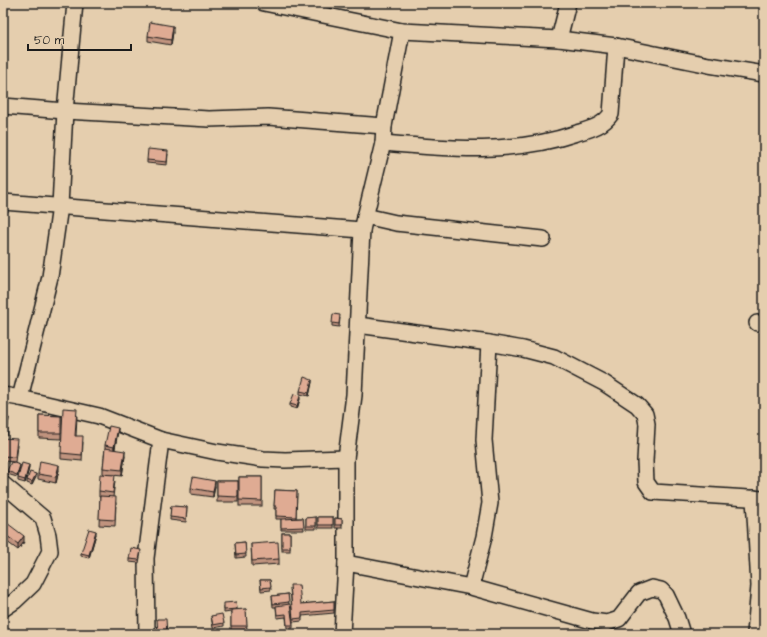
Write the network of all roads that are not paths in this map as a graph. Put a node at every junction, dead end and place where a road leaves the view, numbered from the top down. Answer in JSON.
{"nodes":[{"id":1,"x":75,"y":3,"type":"edge"},
{"id":2,"x":264,"y":3,"type":"edge"},
{"id":3,"x":568,"y":3,"type":"edge"},
{"id":4,"x":402,"y":31,"type":"junction"},
{"id":5,"x":559,"y":39,"type":"junction"},
{"id":6,"x":616,"y":46,"type":"junction"},
{"id":7,"x":764,"y":74,"type":"edge"},
{"id":8,"x":3,"y":106,"type":"edge"},
{"id":9,"x":66,"y":111,"type":"junction"},
{"id":10,"x":384,"y":126,"type":"junction"},
{"id":11,"x":382,"y":143,"type":"junction"},
{"id":12,"x":3,"y":202,"type":"edge"},
{"id":13,"x":60,"y":206,"type":"junction"},
{"id":14,"x":364,"y":223,"type":"junction"},
{"id":15,"x":543,"y":239,"type":"dead end"},
{"id":16,"x":358,"y":325,"type":"junction"},
{"id":17,"x":489,"y":343,"type":"junction"},
{"id":18,"x":3,"y":395,"type":"edge"},
{"id":19,"x":20,"y":398,"type":"junction"},
{"id":20,"x":161,"y":440,"type":"junction"},
{"id":21,"x":346,"y":458,"type":"junction"},
{"id":22,"x":3,"y":484,"type":"edge"},
{"id":23,"x":759,"y":498,"type":"edge"},
{"id":24,"x":346,"y":564,"type":"junction"},
{"id":25,"x":471,"y":587,"type":"junction"},
{"id":26,"x":3,"y":609,"type":"edge"},
{"id":27,"x":147,"y":634,"type":"edge"},
{"id":28,"x":342,"y":634,"type":"edge"},
{"id":29,"x":682,"y":634,"type":"edge"},
{"id":30,"x":755,"y":634,"type":"edge"}],
"edges":[{"from":1,"to":9,"type":"street"},
{"from":2,"to":4,"type":"street"},
{"from":3,"to":5,"type":"street"},
{"from":4,"to":5,"type":"street"},
{"from":4,"to":10,"type":"street"},
{"from":5,"to":6,"type":"street"},
{"from":6,"to":7,"type":"street"},
{"from":6,"to":11,"type":"street"},
{"from":8,"to":9,"type":"street"},
{"from":9,"to":10,"type":"street"},
{"from":9,"to":13,"type":"street"},
{"from":10,"to":11,"type":"street"},
{"from":11,"to":14,"type":"street"},
{"from":12,"to":13,"type":"street"},
{"from":13,"to":14,"type":"street"},
{"from":13,"to":19,"type":"street"},
{"from":14,"to":15,"type":"street"},
{"from":14,"to":16,"type":"street"},
{"from":16,"to":17,"type":"street"},
{"from":16,"to":21,"type":"street"},
{"from":17,"to":23,"type":"street"},
{"from":17,"to":25,"type":"street"},
{"from":18,"to":19,"type":"street"},
{"from":19,"to":20,"type":"street"},
{"from":20,"to":21,"type":"street"},
{"from":20,"to":27,"type":"street"},
{"from":21,"to":24,"type":"street"},
{"from":22,"to":26,"type":"street"},
{"from":23,"to":30,"type":"street"},
{"from":24,"to":25,"type":"street"},
{"from":24,"to":28,"type":"street"},
{"from":25,"to":29,"type":"street"}]}
